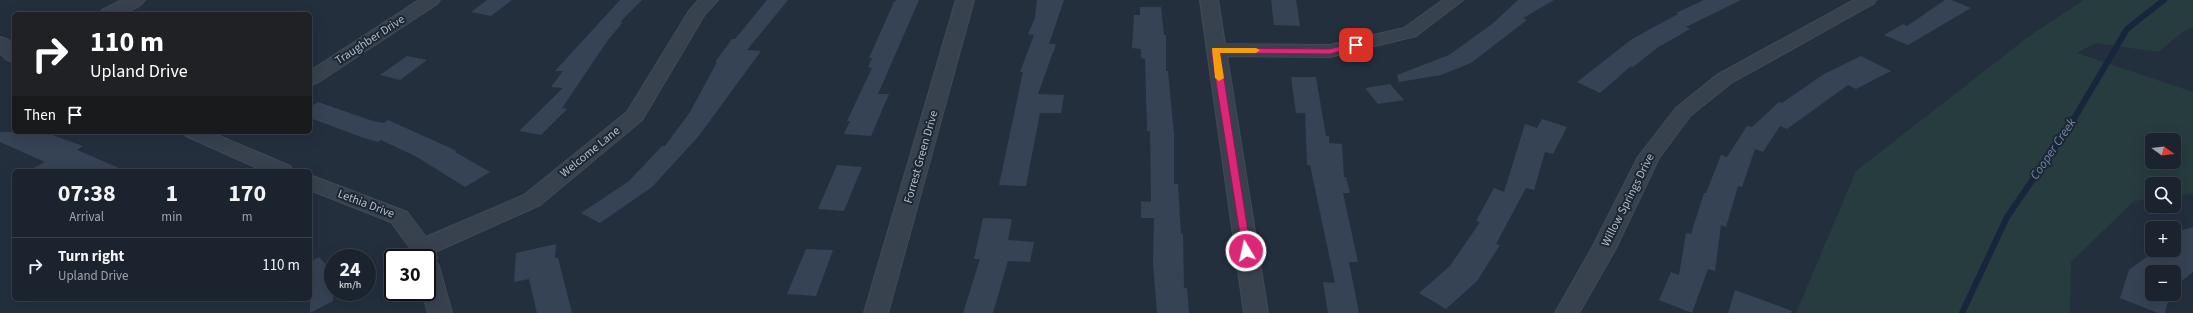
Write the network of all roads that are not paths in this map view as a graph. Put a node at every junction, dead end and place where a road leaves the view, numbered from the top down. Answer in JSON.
{"nodes":[{"id":1,"x":136,"y":0,"type":"edge"},
{"id":2,"x":431,"y":0,"type":"edge"},
{"id":3,"x":709,"y":0,"type":"edge"},
{"id":4,"x":965,"y":0,"type":"edge"},
{"id":5,"x":1209,"y":0,"type":"edge"},
{"id":6,"x":1454,"y":0,"type":"edge"},
{"id":7,"x":1867,"y":0,"type":"edge"},
{"id":8,"x":112,"y":12,"type":"edge"},
{"id":9,"x":1215,"y":50,"type":"junction"},
{"id":10,"x":312,"y":78,"type":"edge"},
{"id":11,"x":205,"y":134,"type":"edge"},
{"id":12,"x":222,"y":137,"type":"edge"},
{"id":13,"x":278,"y":169,"type":"edge"},
{"id":14,"x":312,"y":183,"type":"edge"},
{"id":15,"x":419,"y":249,"type":"edge"},
{"id":16,"x":436,"y":252,"type":"edge"},
{"id":17,"x":436,"y":299,"type":"edge"},
{"id":18,"x":440,"y":313,"type":"edge"},
{"id":19,"x":876,"y":313,"type":"edge"},
{"id":20,"x":1256,"y":313,"type":"edge"},
{"id":21,"x":1567,"y":313,"type":"edge"}],
"edges":[{"from":1,"to":8,"type":"street"},
{"from":2,"to":10,"type":"street","name":"Traughber Drive"},
{"from":3,"to":16,"type":"street","name":"Welcome Lane"},
{"from":4,"to":19,"type":"street","name":"Forrest Green Drive"},
{"from":5,"to":9,"type":"street"},
{"from":6,"to":9,"type":"street"},
{"from":7,"to":21,"type":"street","name":"Willow Springs Drive"},
{"from":9,"to":20,"type":"street"},
{"from":11,"to":12,"type":"street"},
{"from":12,"to":13,"type":"street"},
{"from":14,"to":15,"type":"street","name":"Lethia Drive"},
{"from":17,"to":18,"type":"street","name":"Lethia Drive"}]}
